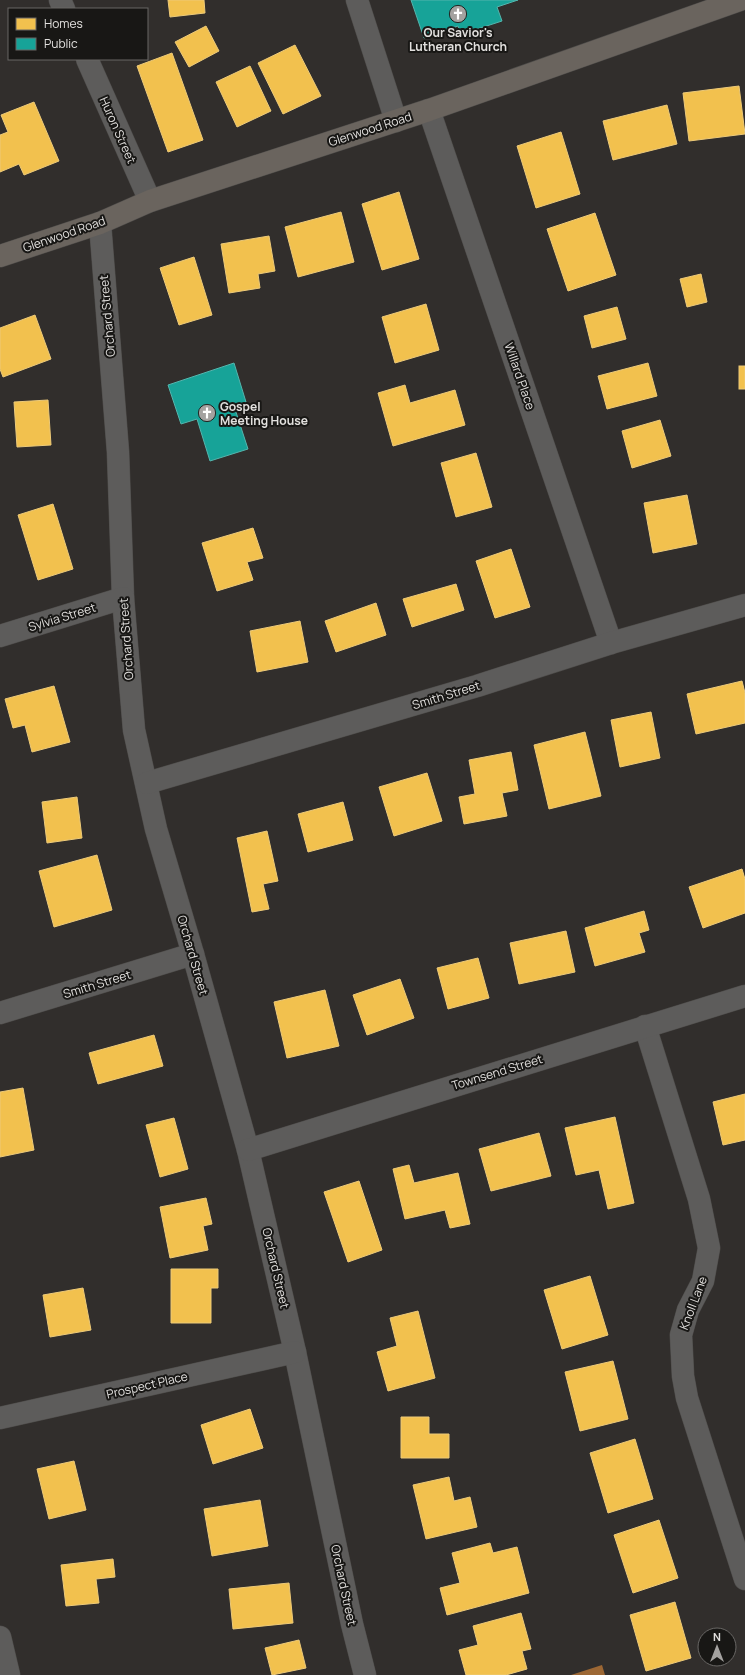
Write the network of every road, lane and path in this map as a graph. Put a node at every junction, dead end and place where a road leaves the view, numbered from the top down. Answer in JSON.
{"nodes":[{"id":1,"x":357,"y":0,"type":"edge"},
{"id":2,"x":740,"y":0,"type":"edge"},
{"id":3,"x":86,"y":60,"type":"edge"},
{"id":4,"x":429,"y":110,"type":"junction"},
{"id":5,"x":396,"y":121,"type":"junction"},
{"id":6,"x":150,"y":201,"type":"junction"},
{"id":7,"x":100,"y":223,"type":"junction"},
{"id":8,"x":0,"y":256,"type":"edge"},
{"id":9,"x":123,"y":598,"type":"junction"},
{"id":10,"x":745,"y":605,"type":"edge"},
{"id":11,"x":0,"y":636,"type":"edge"},
{"id":12,"x":611,"y":643,"type":"junction"},
{"id":13,"x":147,"y":783,"type":"junction"},
{"id":14,"x":193,"y":954,"type":"junction"},
{"id":15,"x":745,"y":996,"type":"edge"},
{"id":16,"x":0,"y":1014,"type":"edge"},
{"id":17,"x":645,"y":1026,"type":"junction"},
{"id":18,"x":248,"y":1150,"type":"junction"},
{"id":19,"x":295,"y":1352,"type":"junction"},
{"id":20,"x":0,"y":1418,"type":"edge"},
{"id":21,"x":745,"y":1579,"type":"edge"},
{"id":22,"x":0,"y":1637,"type":"edge"},
{"id":23,"x":9,"y":1675,"type":"edge"},
{"id":24,"x":364,"y":1675,"type":"edge"}],
"edges":[{"from":1,"to":5,"type":"street"},
{"from":2,"to":4,"type":"main road","name":"Glenwood Road"},
{"from":3,"to":6,"type":"street","name":"Huron Street"},
{"from":4,"to":5,"type":"main road","name":"Glenwood Road"},
{"from":4,"to":12,"type":"street","name":"Willard Place"},
{"from":5,"to":6,"type":"main road","name":"Glenwood Road"},
{"from":6,"to":7,"type":"main road","name":"Glenwood Road"},
{"from":7,"to":8,"type":"main road","name":"Glenwood Road"},
{"from":7,"to":9,"type":"street","name":"Orchard Street"},
{"from":9,"to":11,"type":"street","name":"Sylvia Street"},
{"from":9,"to":13,"type":"street","name":"Orchard Street"},
{"from":10,"to":12,"type":"street","name":"Smith Street"},
{"from":12,"to":13,"type":"street","name":"Smith Street"},
{"from":13,"to":14,"type":"street","name":"Orchard Street"},
{"from":14,"to":16,"type":"street","name":"Smith Street"},
{"from":14,"to":18,"type":"street","name":"Orchard Street"},
{"from":15,"to":17,"type":"street","name":"Townsend Street"},
{"from":17,"to":18,"type":"street","name":"Townsend Street"},
{"from":17,"to":21,"type":"street","name":"Knoll Lane"},
{"from":18,"to":19,"type":"street","name":"Orchard Street"},
{"from":19,"to":20,"type":"street","name":"Prospect Place"},
{"from":19,"to":24,"type":"street","name":"Orchard Street"},
{"from":22,"to":23,"type":"street"}]}
